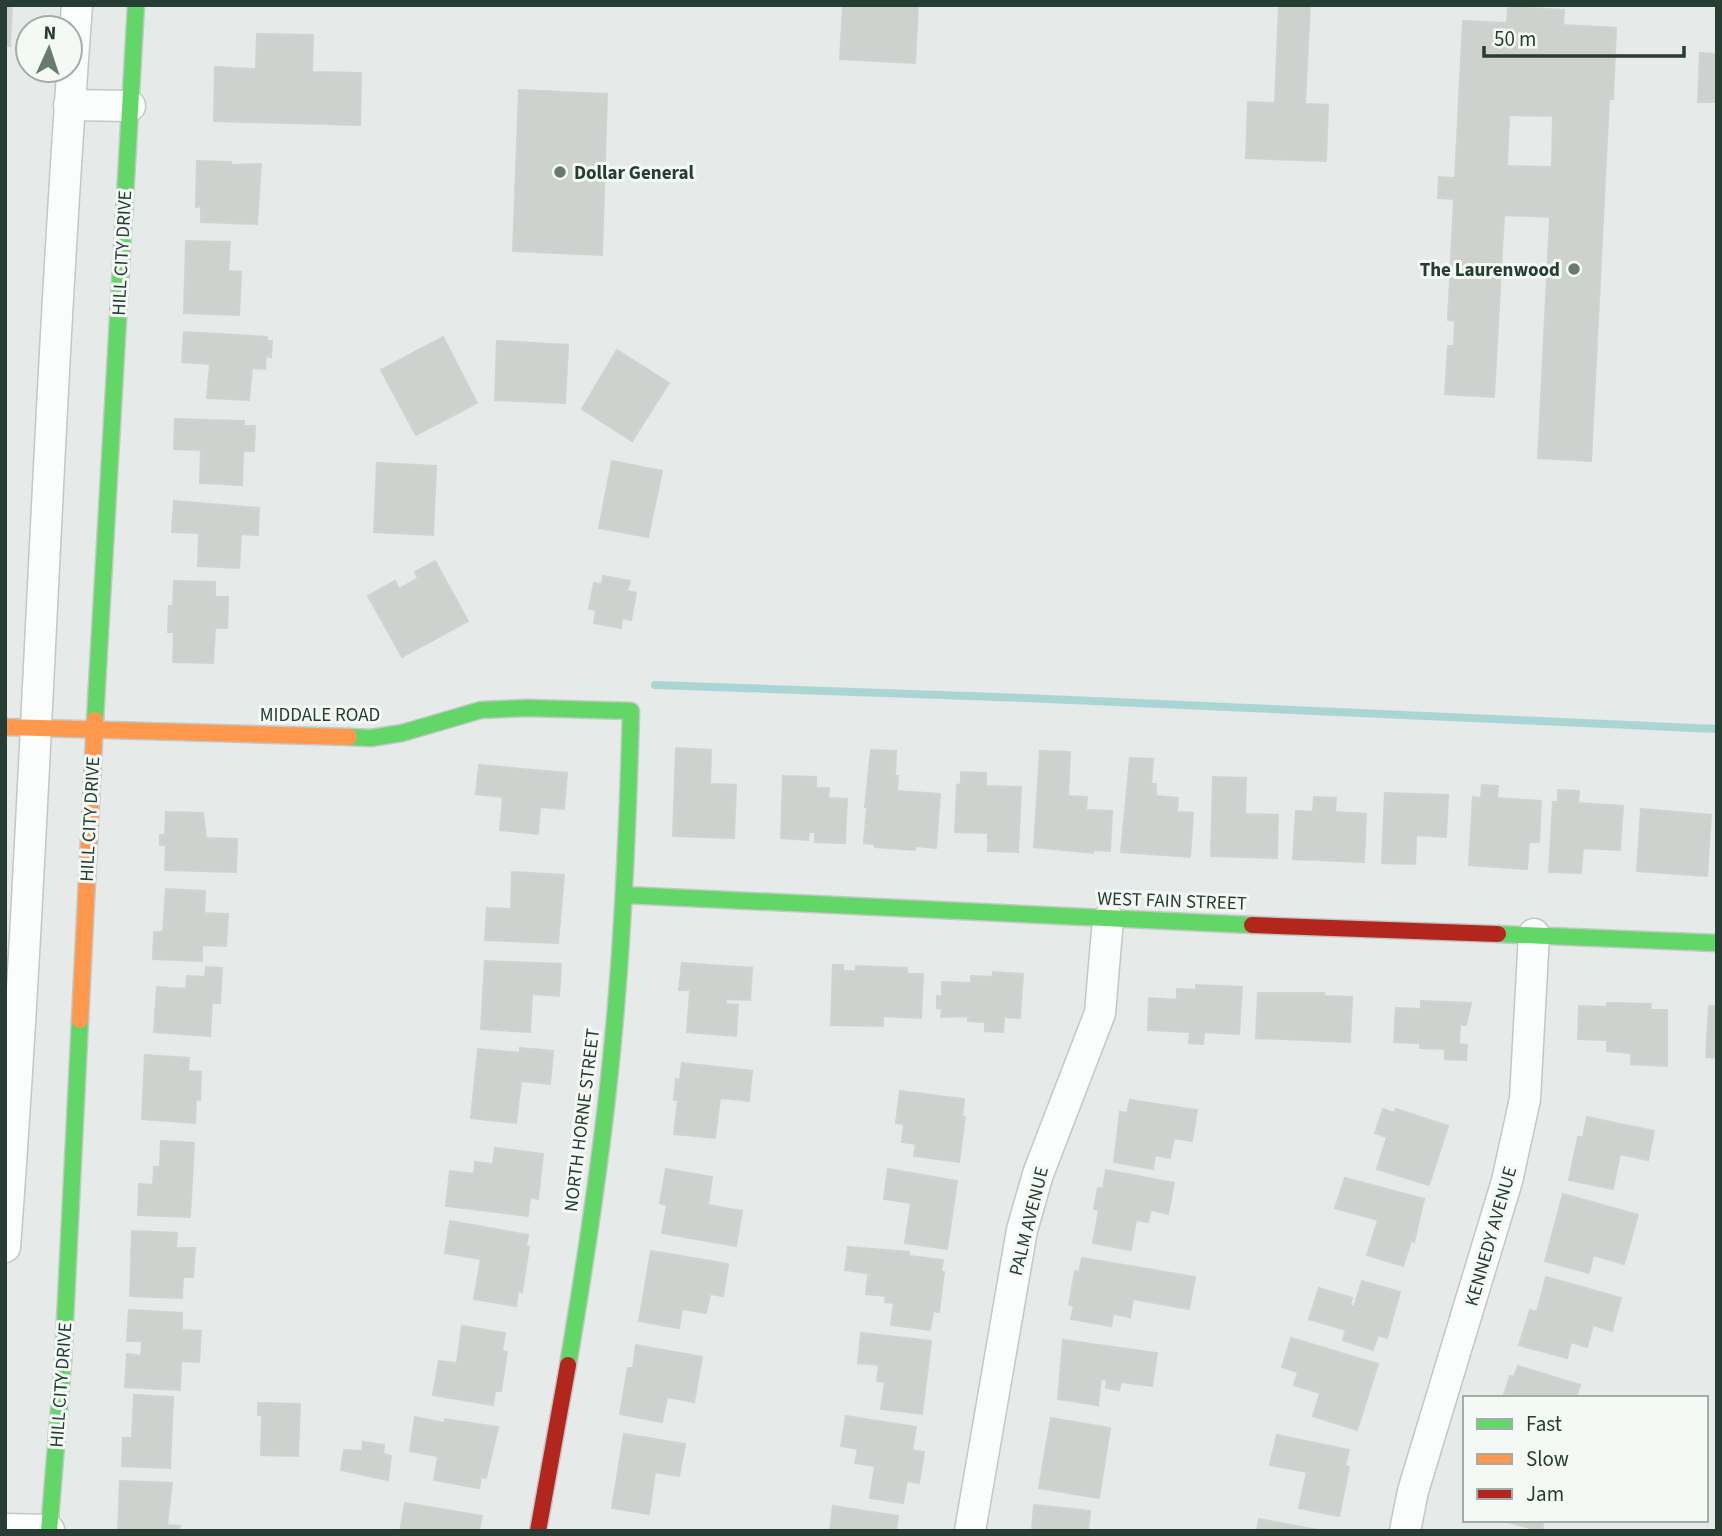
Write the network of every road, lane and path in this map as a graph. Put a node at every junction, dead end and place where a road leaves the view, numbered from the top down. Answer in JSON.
{"nodes":[{"id":1,"x":77,"y":5,"type":"edge"},
{"id":2,"x":136,"y":5,"type":"edge"},
{"id":3,"x":69,"y":104,"type":"junction"},
{"id":4,"x":130,"y":106,"type":"junction"},
{"id":5,"x":631,"y":711,"type":"joint"},
{"id":6,"x":20,"y":728,"type":"edge"},
{"id":7,"x":93,"y":731,"type":"junction"},
{"id":8,"x":625,"y":895,"type":"junction"},
{"id":9,"x":1108,"y":919,"type":"junction"},
{"id":10,"x":1534,"y":934,"type":"junction"},
{"id":11,"x":1717,"y":943,"type":"edge"},
{"id":12,"x":5,"y":1247,"type":"edge"},
{"id":13,"x":5,"y":1529,"type":"edge"},
{"id":14,"x":49,"y":1530,"type":"edge"},
{"id":15,"x":538,"y":1531,"type":"edge"},
{"id":16,"x":970,"y":1531,"type":"edge"},
{"id":17,"x":1405,"y":1531,"type":"edge"}],
"edges":[{"from":1,"to":3,"type":"street"},
{"from":2,"to":4,"type":"street","name":"HILL CITY DRIVE"},
{"from":3,"to":4,"type":"street"},
{"from":3,"to":6,"type":"street"},
{"from":4,"to":7,"type":"street","name":"HILL CITY DRIVE"},
{"from":5,"to":7,"type":"street","name":"MIDDALE ROAD"},
{"from":5,"to":8,"type":"street","name":"NORTH HORNE STREET"},
{"from":6,"to":7,"type":"street","name":"MIDDALE ROAD"},
{"from":6,"to":12,"type":"street"},
{"from":7,"to":14,"type":"street","name":"HILL CITY DRIVE"},
{"from":8,"to":9,"type":"street","name":"WEST FAIN STREET"},
{"from":8,"to":15,"type":"street","name":"NORTH HORNE STREET"},
{"from":9,"to":10,"type":"street","name":"WEST FAIN STREET"},
{"from":9,"to":16,"type":"street","name":"PALM AVENUE"},
{"from":10,"to":11,"type":"street","name":"WEST FAIN STREET"},
{"from":10,"to":17,"type":"street","name":"KENNEDY AVENUE"},
{"from":13,"to":14,"type":"street"}]}
